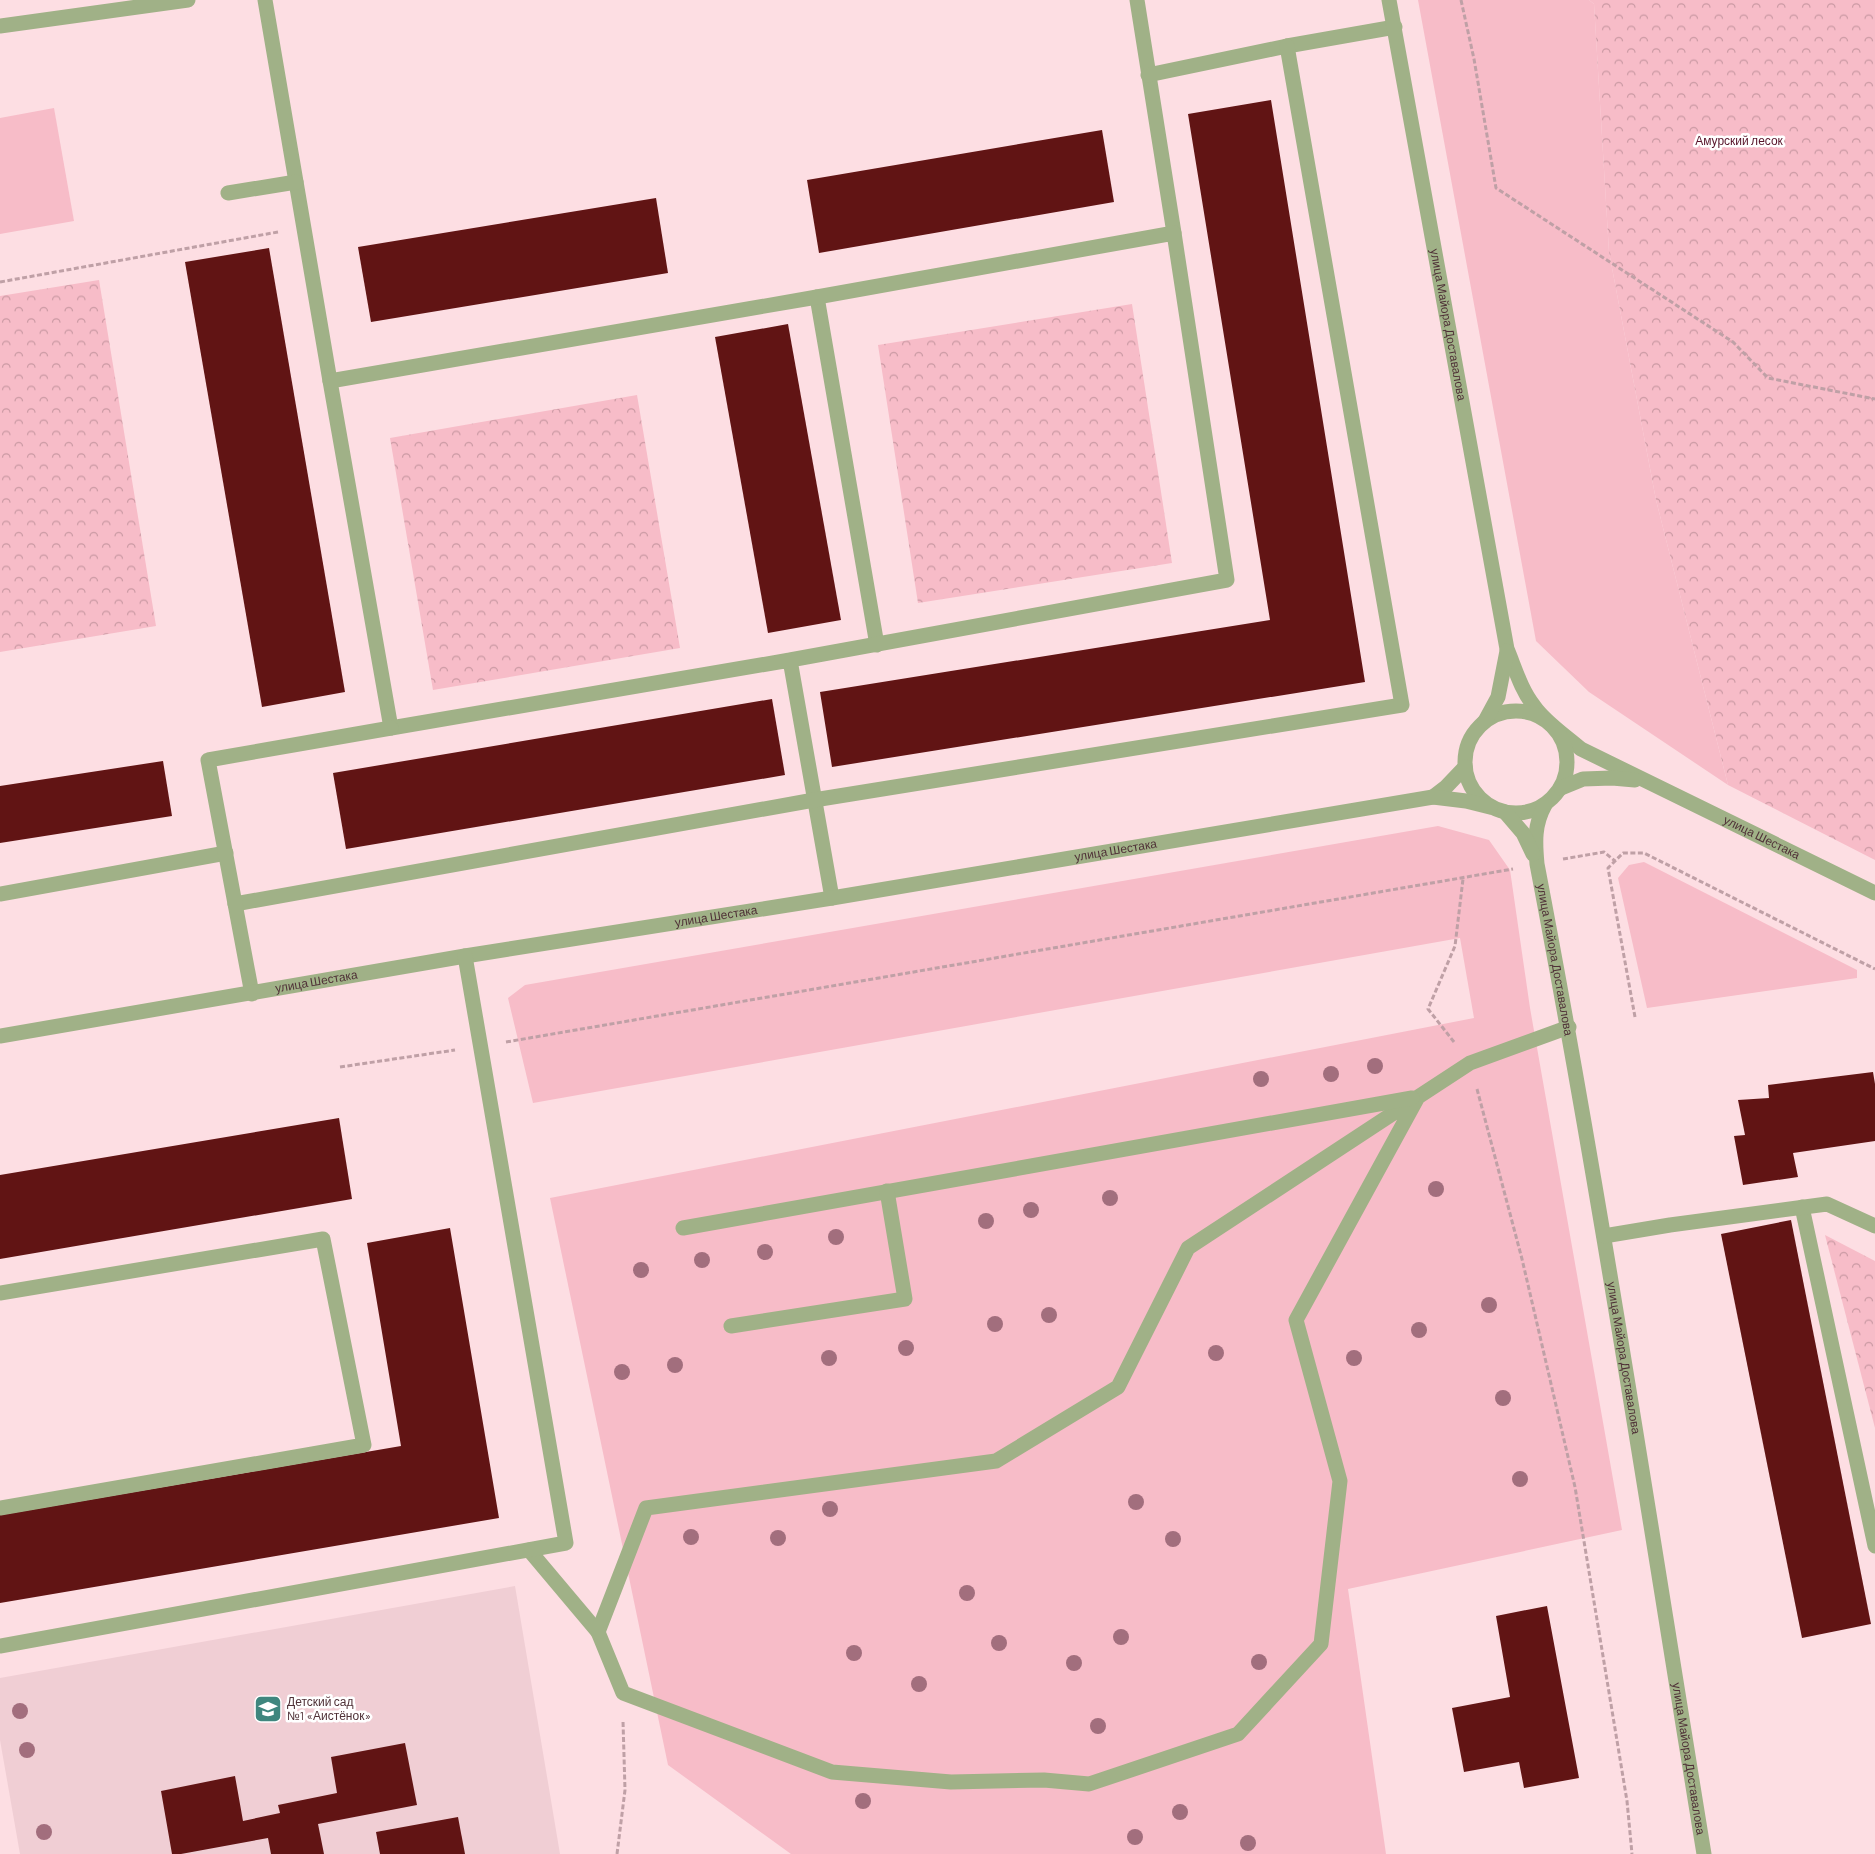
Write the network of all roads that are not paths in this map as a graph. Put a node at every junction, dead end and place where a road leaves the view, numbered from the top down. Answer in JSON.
{"nodes":[{"id":1,"x":188,"y":0,"type":"edge"},
{"id":2,"x":265,"y":0,"type":"edge"},
{"id":3,"x":1137,"y":0,"type":"edge"},
{"id":4,"x":1389,"y":0,"type":"edge"},
{"id":5,"x":0,"y":26,"type":"edge"},
{"id":6,"x":1395,"y":27,"type":"junction"},
{"id":7,"x":1286,"y":46,"type":"junction"},
{"id":8,"x":1148,"y":75,"type":"junction"},
{"id":9,"x":296,"y":182,"type":"junction"},
{"id":10,"x":228,"y":193,"type":"dead end"},
{"id":11,"x":1174,"y":233,"type":"junction"},
{"id":12,"x":817,"y":298,"type":"junction"},
{"id":13,"x":330,"y":381,"type":"junction"},
{"id":14,"x":877,"y":645,"type":"junction"},
{"id":15,"x":1507,"y":649,"type":"junction"},
{"id":16,"x":790,"y":660,"type":"junction"},
{"id":17,"x":1485,"y":721,"type":"junction"},
{"id":18,"x":1550,"y":723,"type":"junction"},
{"id":19,"x":390,"y":728,"type":"junction"},
{"id":20,"x":1465,"y":767,"type":"junction"},
{"id":21,"x":1648,"y":782,"type":"junction"},
{"id":22,"x":1560,"y":788,"type":"junction"},
{"id":23,"x":1433,"y":797,"type":"junction"},
{"id":24,"x":814,"y":800,"type":"junction"},
{"id":25,"x":1545,"y":806,"type":"junction"},
{"id":26,"x":1490,"y":807,"type":"junction"},
{"id":27,"x":1505,"y":812,"type":"junction"},
{"id":28,"x":226,"y":853,"type":"junction"},
{"id":29,"x":1537,"y":864,"type":"junction"},
{"id":30,"x":1875,"y":893,"type":"edge"},
{"id":31,"x":0,"y":894,"type":"edge"},
{"id":32,"x":832,"y":898,"type":"junction"},
{"id":33,"x":235,"y":904,"type":"junction"},
{"id":34,"x":465,"y":956,"type":"junction"},
{"id":35,"x":252,"y":994,"type":"junction"},
{"id":36,"x":1569,"y":1027,"type":"junction"},
{"id":37,"x":0,"y":1036,"type":"edge"},
{"id":38,"x":1418,"y":1097,"type":"junction"},
{"id":39,"x":886,"y":1191,"type":"junction"},
{"id":40,"x":1802,"y":1207,"type":"junction"},
{"id":41,"x":1875,"y":1226,"type":"edge"},
{"id":42,"x":683,"y":1228,"type":"dead end"},
{"id":43,"x":1604,"y":1236,"type":"junction"},
{"id":44,"x":0,"y":1293,"type":"edge"},
{"id":45,"x":731,"y":1326,"type":"dead end"},
{"id":46,"x":0,"y":1508,"type":"edge"},
{"id":47,"x":1875,"y":1546,"type":"edge"},
{"id":48,"x":529,"y":1550,"type":"junction"},
{"id":49,"x":598,"y":1632,"type":"junction"},
{"id":50,"x":0,"y":1646,"type":"edge"},
{"id":51,"x":1704,"y":1854,"type":"edge"}],
"edges":[{"from":1,"to":5,"type":"street"},
{"from":2,"to":9,"type":"street"},
{"from":3,"to":8,"type":"street"},
{"from":4,"to":6,"type":"street","name":"улица Майора Доставалова"},
{"from":6,"to":7,"type":"street"},
{"from":6,"to":15,"type":"street","name":"улица Майора Доставалова"},
{"from":7,"to":8,"type":"street"},
{"from":7,"to":24,"type":"street"},
{"from":8,"to":11,"type":"street"},
{"from":9,"to":10,"type":"street"},
{"from":9,"to":13,"type":"street"},
{"from":11,"to":12,"type":"street"},
{"from":11,"to":14,"type":"street"},
{"from":12,"to":13,"type":"street"},
{"from":12,"to":14,"type":"street"},
{"from":13,"to":19,"type":"street"},
{"from":14,"to":16,"type":"street"},
{"from":15,"to":17,"type":"street","name":"улица Майора Доставалова"},
{"from":15,"to":18,"type":"street","name":"улица Майора Доставалова"},
{"from":16,"to":19,"type":"street"},
{"from":16,"to":24,"type":"street"},
{"from":17,"to":18,"type":"street"},
{"from":17,"to":20,"type":"street"},
{"from":18,"to":21,"type":"street","name":"улица Шестака"},
{"from":18,"to":22,"type":"street"},
{"from":19,"to":28,"type":"street"},
{"from":20,"to":23,"type":"street"},
{"from":20,"to":26,"type":"street"},
{"from":21,"to":22,"type":"street","name":"улица Шестака"},
{"from":21,"to":30,"type":"street","name":"улица Шестака"},
{"from":22,"to":25,"type":"street"},
{"from":23,"to":26,"type":"street","name":"улица Шестака"},
{"from":23,"to":32,"type":"street","name":"улица Шестака"},
{"from":24,"to":32,"type":"street"},
{"from":24,"to":33,"type":"street"},
{"from":25,"to":27,"type":"street"},
{"from":25,"to":29,"type":"street","name":"улица Майора Доставалова"},
{"from":26,"to":27,"type":"street"},
{"from":27,"to":29,"type":"street","name":"улица Майора Доставалова"},
{"from":28,"to":31,"type":"street"},
{"from":28,"to":33,"type":"street"},
{"from":29,"to":36,"type":"street","name":"улица Майора Доставалова"},
{"from":32,"to":34,"type":"street","name":"улица Шестака"},
{"from":33,"to":35,"type":"street"},
{"from":34,"to":35,"type":"street","name":"улица Шестака"},
{"from":34,"to":48,"type":"street"},
{"from":35,"to":37,"type":"street","name":"улица Шестака"},
{"from":36,"to":38,"type":"street"},
{"from":36,"to":43,"type":"street","name":"улица Майора Доставалова"},
{"from":38,"to":39,"type":"street"},
{"from":38,"to":49,"type":"street"},
{"from":38,"to":49,"type":"street"},
{"from":39,"to":42,"type":"street"},
{"from":39,"to":45,"type":"street"},
{"from":40,"to":41,"type":"street"},
{"from":40,"to":43,"type":"street"},
{"from":40,"to":47,"type":"street"},
{"from":43,"to":51,"type":"street","name":"улица Майора Доставалова"},
{"from":44,"to":46,"type":"street"},
{"from":48,"to":49,"type":"street"},
{"from":48,"to":50,"type":"street"}]}
